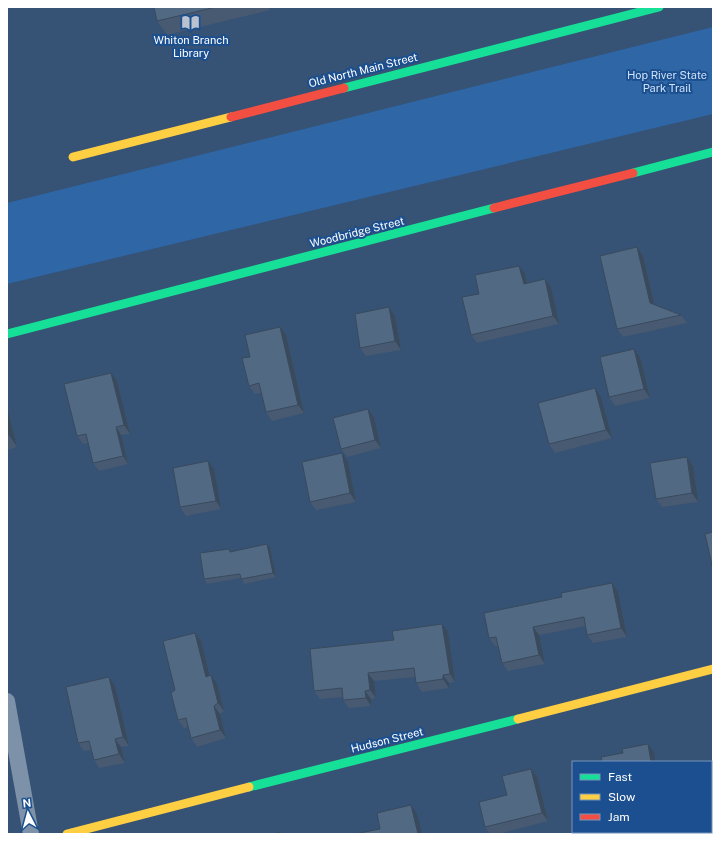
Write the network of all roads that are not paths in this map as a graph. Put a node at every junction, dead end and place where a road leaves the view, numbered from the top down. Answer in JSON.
{"nodes":[{"id":1,"x":660,"y":7,"type":"edge"},
{"id":2,"x":713,"y":152,"type":"edge"},
{"id":3,"x":73,"y":157,"type":"dead end"},
{"id":4,"x":7,"y":334,"type":"edge"},
{"id":5,"x":713,"y":669,"type":"edge"},
{"id":6,"x":7,"y":701,"type":"edge"},
{"id":7,"x":31,"y":834,"type":"edge"},
{"id":8,"x":67,"y":834,"type":"edge"}],
"edges":[{"from":1,"to":3,"type":"street","name":"Old North Main Street"},
{"from":2,"to":4,"type":"street","name":"Woodbridge Street"},
{"from":5,"to":8,"type":"street","name":"Hudson Street"},
{"from":6,"to":7,"type":"lane"}]}
